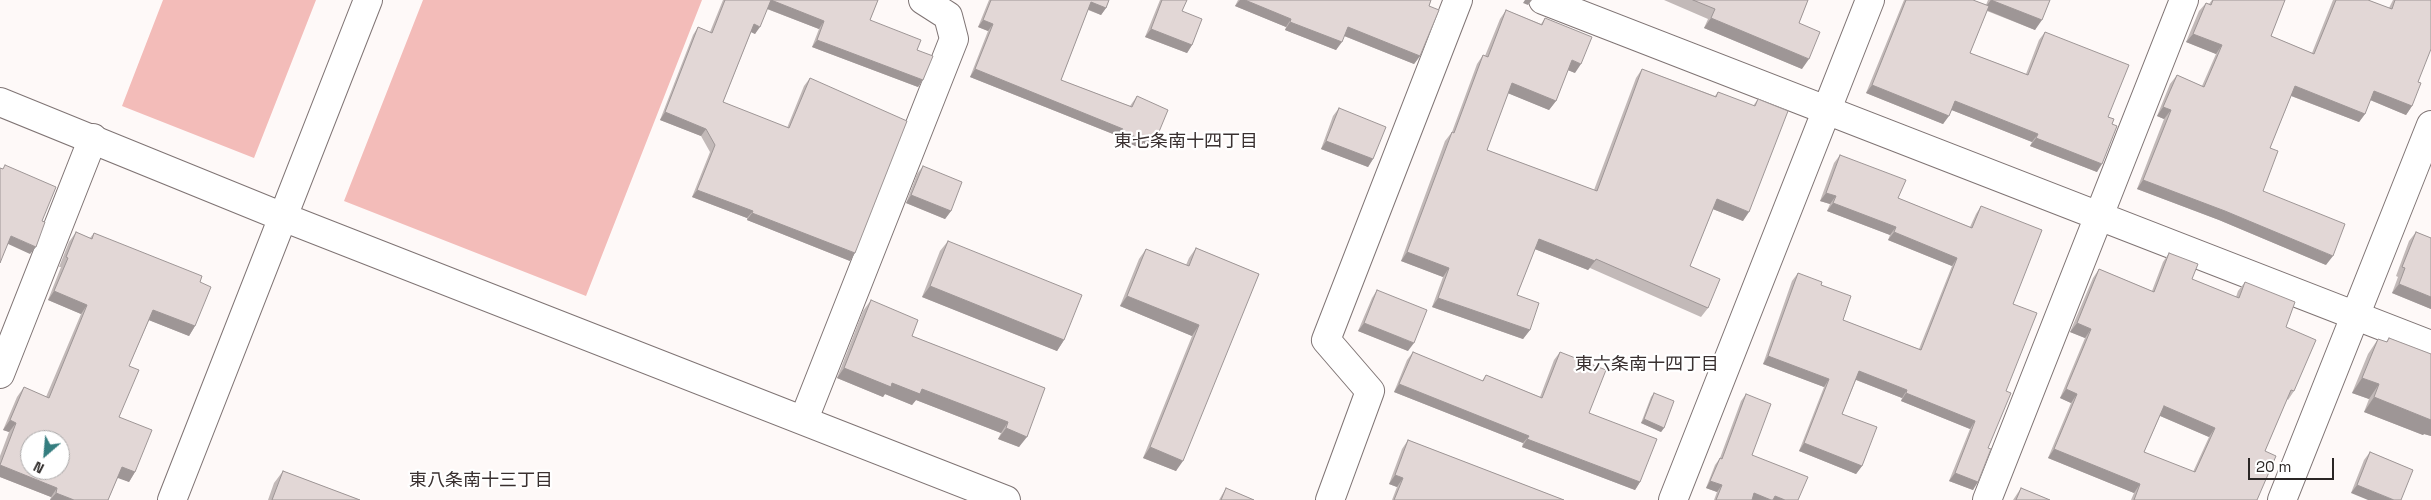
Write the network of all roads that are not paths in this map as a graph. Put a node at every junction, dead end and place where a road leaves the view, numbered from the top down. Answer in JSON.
{"nodes":[{"id":1,"x":368,"y":0,"type":"edge"},
{"id":2,"x":923,"y":0,"type":"edge"},
{"id":3,"x":1458,"y":0,"type":"edge"},
{"id":4,"x":1543,"y":0,"type":"edge"},
{"id":5,"x":1870,"y":0,"type":"edge"},
{"id":6,"x":2184,"y":0,"type":"edge"},
{"id":7,"x":0,"y":102,"type":"edge"},
{"id":8,"x":1826,"y":109,"type":"junction"},
{"id":9,"x":2431,"y":125,"type":"edge"},
{"id":10,"x":93,"y":138,"type":"junction"},
{"id":11,"x":283,"y":217,"type":"junction"},
{"id":12,"x":2098,"y":217,"type":"junction"},
{"id":13,"x":2355,"y":314,"type":"junction"},
{"id":14,"x":2431,"y":344,"type":"edge"},
{"id":15,"x":0,"y":374,"type":"edge"},
{"id":16,"x":804,"y":419,"type":"junction"},
{"id":17,"x":172,"y":500,"type":"edge"},
{"id":18,"x":1006,"y":500,"type":"edge"},
{"id":19,"x":1330,"y":500,"type":"edge"},
{"id":20,"x":1673,"y":500,"type":"edge"},
{"id":21,"x":1987,"y":500,"type":"edge"},
{"id":22,"x":2282,"y":500,"type":"edge"}],
"edges":[{"from":1,"to":11,"type":"street"},
{"from":2,"to":16,"type":"street"},
{"from":3,"to":19,"type":"street"},
{"from":4,"to":8,"type":"street"},
{"from":5,"to":8,"type":"street"},
{"from":6,"to":12,"type":"street"},
{"from":7,"to":10,"type":"street"},
{"from":8,"to":12,"type":"street"},
{"from":8,"to":20,"type":"street"},
{"from":9,"to":13,"type":"street"},
{"from":10,"to":11,"type":"street"},
{"from":10,"to":15,"type":"street"},
{"from":11,"to":16,"type":"street"},
{"from":11,"to":17,"type":"street"},
{"from":12,"to":13,"type":"street"},
{"from":12,"to":21,"type":"street"},
{"from":13,"to":14,"type":"street"},
{"from":13,"to":22,"type":"street"},
{"from":16,"to":18,"type":"street"}]}
